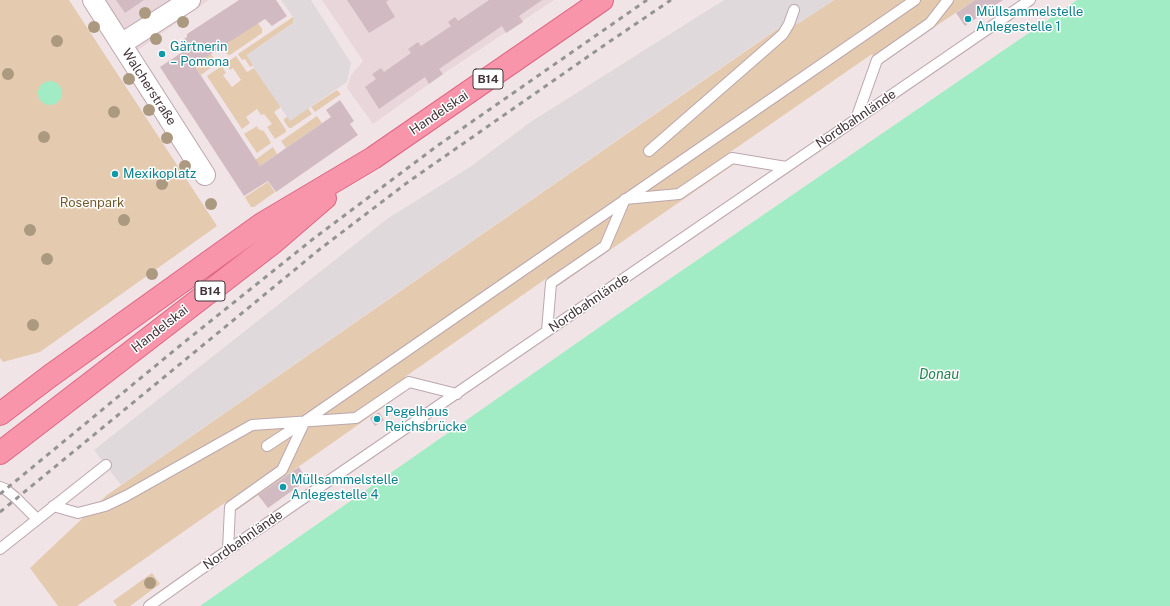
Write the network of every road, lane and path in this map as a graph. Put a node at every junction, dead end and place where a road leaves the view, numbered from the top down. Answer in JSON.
{"nodes":[{"id":1,"x":93,"y":0,"type":"edge"},
{"id":2,"x":190,"y":0,"type":"edge"},
{"id":3,"x":602,"y":0,"type":"edge"},
{"id":4,"x":915,"y":0,"type":"edge"},
{"id":5,"x":948,"y":0,"type":"edge"},
{"id":6,"x":1030,"y":0,"type":"edge"},
{"id":7,"x":794,"y":10,"type":"dead end"},
{"id":8,"x":121,"y":44,"type":"junction"},
{"id":9,"x":856,"y":119,"type":"junction"},
{"id":10,"x":649,"y":151,"type":"dead end"},
{"id":11,"x":373,"y":158,"type":"junction"},
{"id":12,"x":786,"y":167,"type":"junction"},
{"id":13,"x":205,"y":175,"type":"dead end"},
{"id":14,"x":625,"y":199,"type":"junction"},
{"id":15,"x":547,"y":331,"type":"junction"},
{"id":16,"x":457,"y":394,"type":"junction"},
{"id":17,"x":3,"y":405,"type":"edge"},
{"id":18,"x":43,"y":420,"type":"junction"},
{"id":19,"x":305,"y":422,"type":"junction"},
{"id":20,"x":267,"y":446,"type":"dead end"},
{"id":21,"x":0,"y":453,"type":"edge"},
{"id":22,"x":106,"y":465,"type":"dead end"},
{"id":23,"x":0,"y":488,"type":"edge"},
{"id":24,"x":53,"y":506,"type":"junction"},
{"id":25,"x":37,"y":519,"type":"junction"},
{"id":26,"x":0,"y":549,"type":"edge"},
{"id":27,"x":228,"y":550,"type":"junction"},
{"id":28,"x":150,"y":606,"type":"edge"}],
"edges":[{"from":1,"to":8,"type":"street","name":"Walcherstraße"},
{"from":2,"to":8,"type":"street"},
{"from":3,"to":11,"type":"main road","name":"Handelskai","number":"B14"},
{"from":4,"to":14,"type":"lane"},
{"from":5,"to":9,"type":"lane"},
{"from":6,"to":9,"type":"lane","name":"Nordbahnlände"},
{"from":7,"to":10,"type":"lane"},
{"from":8,"to":13,"type":"street","name":"Walcherstraße"},
{"from":9,"to":12,"type":"lane","name":"Nordbahnlände"},
{"from":11,"to":17,"type":"main road","name":"Handelskai","number":"B14"},
{"from":11,"to":18,"type":"main road","name":"Handelskai","number":"B14"},
{"from":12,"to":14,"type":"lane"},
{"from":12,"to":15,"type":"lane","name":"Nordbahnlände"},
{"from":14,"to":15,"type":"lane"},
{"from":14,"to":19,"type":"lane"},
{"from":15,"to":16,"type":"lane","name":"Nordbahnlände"},
{"from":16,"to":19,"type":"lane"},
{"from":16,"to":27,"type":"lane","name":"Nordbahnlände"},
{"from":17,"to":18,"type":"main road"},
{"from":18,"to":21,"type":"main road","name":"Handelskai","number":"B14"},
{"from":19,"to":20,"type":"lane"},
{"from":19,"to":24,"type":"lane"},
{"from":19,"to":27,"type":"lane"},
{"from":22,"to":24,"type":"lane"},
{"from":23,"to":25,"type":"lane"},
{"from":24,"to":25,"type":"lane"},
{"from":25,"to":26,"type":"lane"},
{"from":27,"to":28,"type":"lane","name":"Nordbahnlände"}]}
